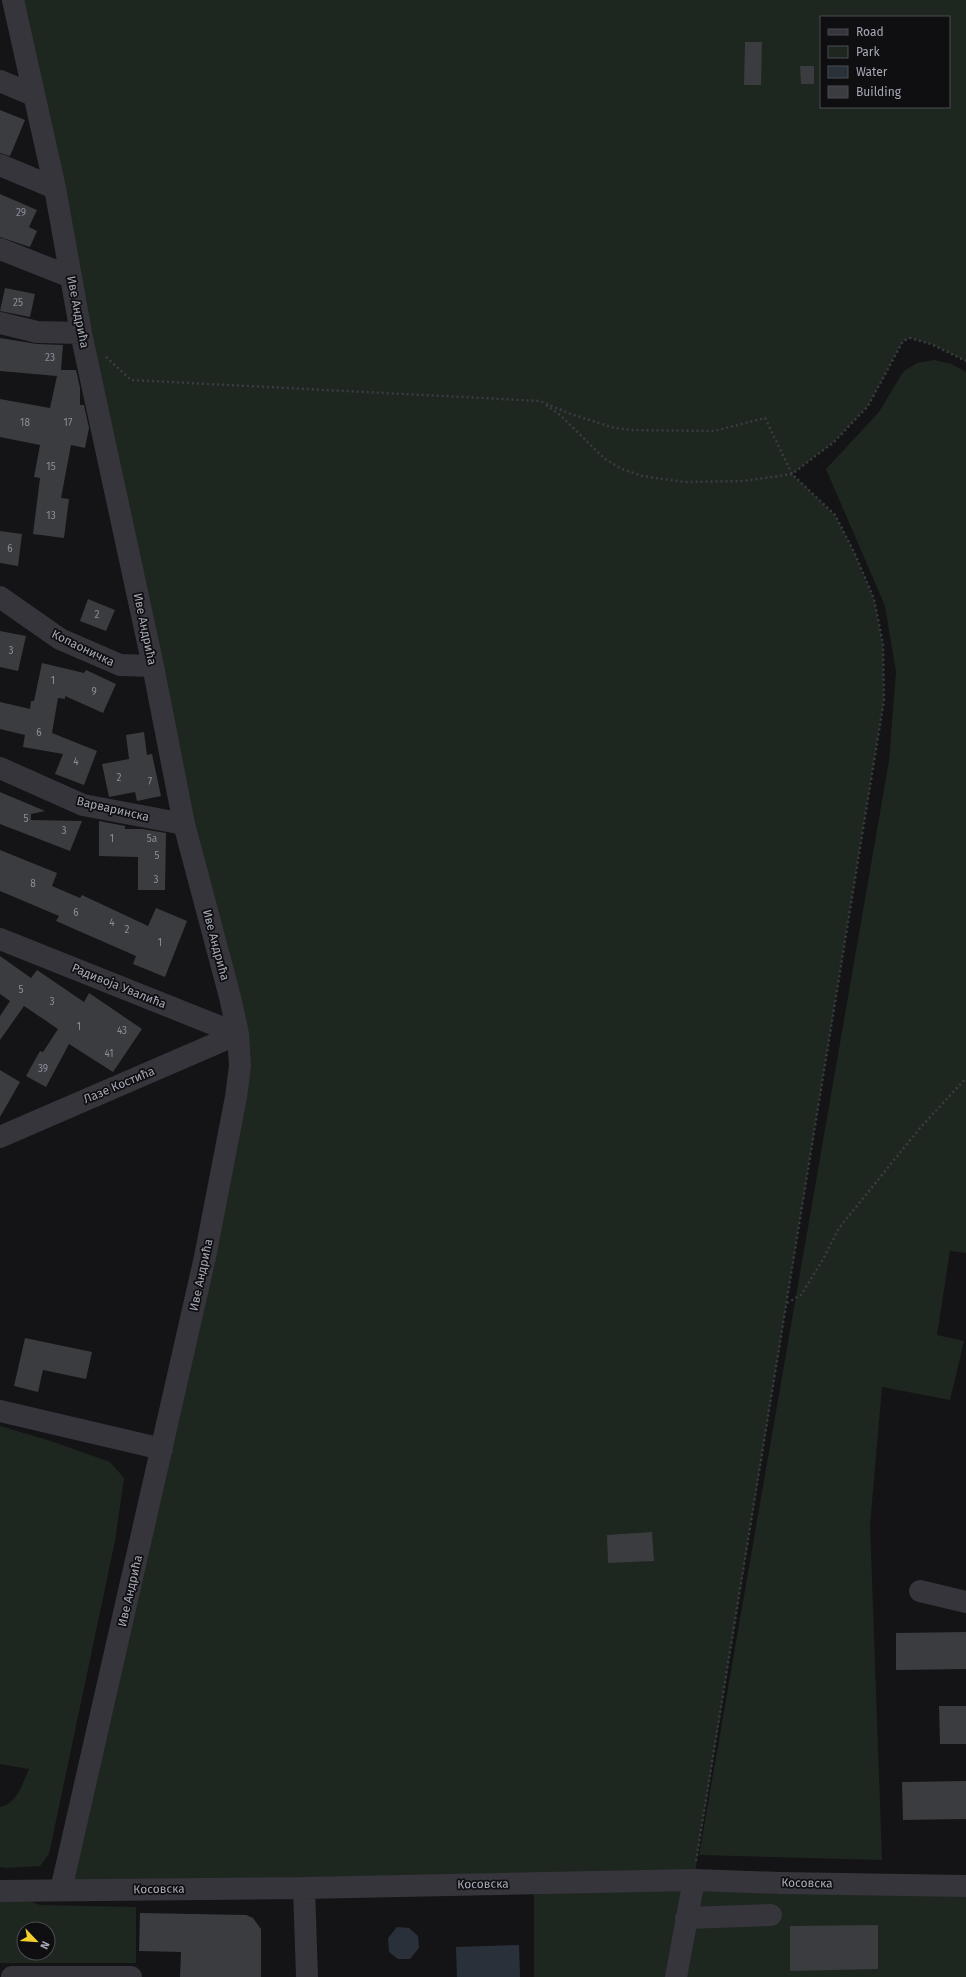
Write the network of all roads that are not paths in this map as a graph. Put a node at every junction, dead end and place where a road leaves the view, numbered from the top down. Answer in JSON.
{"nodes":[{"id":1,"x":12,"y":0,"type":"edge"},
{"id":2,"x":0,"y":81,"type":"edge"},
{"id":3,"x":33,"y":95,"type":"junction"},
{"id":4,"x":0,"y":165,"type":"edge"},
{"id":5,"x":55,"y":188,"type":"junction"},
{"id":6,"x":0,"y":249,"type":"edge"},
{"id":7,"x":71,"y":277,"type":"junction"},
{"id":8,"x":0,"y":323,"type":"edge"},
{"id":9,"x":81,"y":333,"type":"junction"},
{"id":10,"x":0,"y":597,"type":"edge"},
{"id":11,"x":153,"y":666,"type":"junction"},
{"id":12,"x":0,"y":768,"type":"edge"},
{"id":13,"x":184,"y":824,"type":"junction"},
{"id":14,"x":0,"y":939,"type":"edge"},
{"id":15,"x":238,"y":1034,"type":"junction"},
{"id":16,"x":0,"y":1137,"type":"edge"},
{"id":17,"x":0,"y":1411,"type":"edge"},
{"id":18,"x":162,"y":1450,"type":"junction"},
{"id":19,"x":920,"y":1591,"type":"dead end"},
{"id":20,"x":966,"y":1602,"type":"edge"},
{"id":21,"x":694,"y":1880,"type":"junction"},
{"id":22,"x":966,"y":1886,"type":"edge"},
{"id":23,"x":304,"y":1888,"type":"junction"},
{"id":24,"x":61,"y":1890,"type":"junction"},
{"id":25,"x":0,"y":1891,"type":"edge"},
{"id":26,"x":771,"y":1915,"type":"dead end"},
{"id":27,"x":686,"y":1918,"type":"junction"},
{"id":28,"x":12,"y":1977,"type":"edge"},
{"id":29,"x":131,"y":1977,"type":"edge"},
{"id":30,"x":307,"y":1977,"type":"edge"},
{"id":31,"x":676,"y":1977,"type":"edge"}],
"edges":[{"from":1,"to":3,"type":"street","name":"Иве Андрића"},
{"from":2,"to":3,"type":"street"},
{"from":3,"to":5,"type":"street","name":"Иве Андрића"},
{"from":4,"to":5,"type":"street"},
{"from":5,"to":7,"type":"street","name":"Иве Андрића"},
{"from":6,"to":7,"type":"street"},
{"from":7,"to":9,"type":"street","name":"Иве Андрића"},
{"from":8,"to":9,"type":"street"},
{"from":9,"to":11,"type":"street","name":"Иве Андрића"},
{"from":10,"to":11,"type":"street","name":"Копаоничка"},
{"from":11,"to":13,"type":"street","name":"Иве Андрића"},
{"from":12,"to":13,"type":"street","name":"Варваринска"},
{"from":13,"to":15,"type":"street","name":"Иве Андрића"},
{"from":14,"to":15,"type":"street","name":"Радивоја Увалића"},
{"from":15,"to":16,"type":"street","name":"Лазе Костића"},
{"from":15,"to":18,"type":"street","name":"Иве Андрића"},
{"from":17,"to":18,"type":"street"},
{"from":18,"to":24,"type":"street","name":"Иве Андрића"},
{"from":19,"to":20,"type":"street"},
{"from":21,"to":22,"type":"street","name":"Косовска"},
{"from":21,"to":23,"type":"street","name":"Косовска"},
{"from":21,"to":27,"type":"street"},
{"from":23,"to":24,"type":"street","name":"Косовска"},
{"from":23,"to":30,"type":"street"},
{"from":24,"to":25,"type":"street","name":"Косовска"},
{"from":26,"to":27,"type":"street"},
{"from":27,"to":31,"type":"street"},
{"from":28,"to":29,"type":"street"}]}
